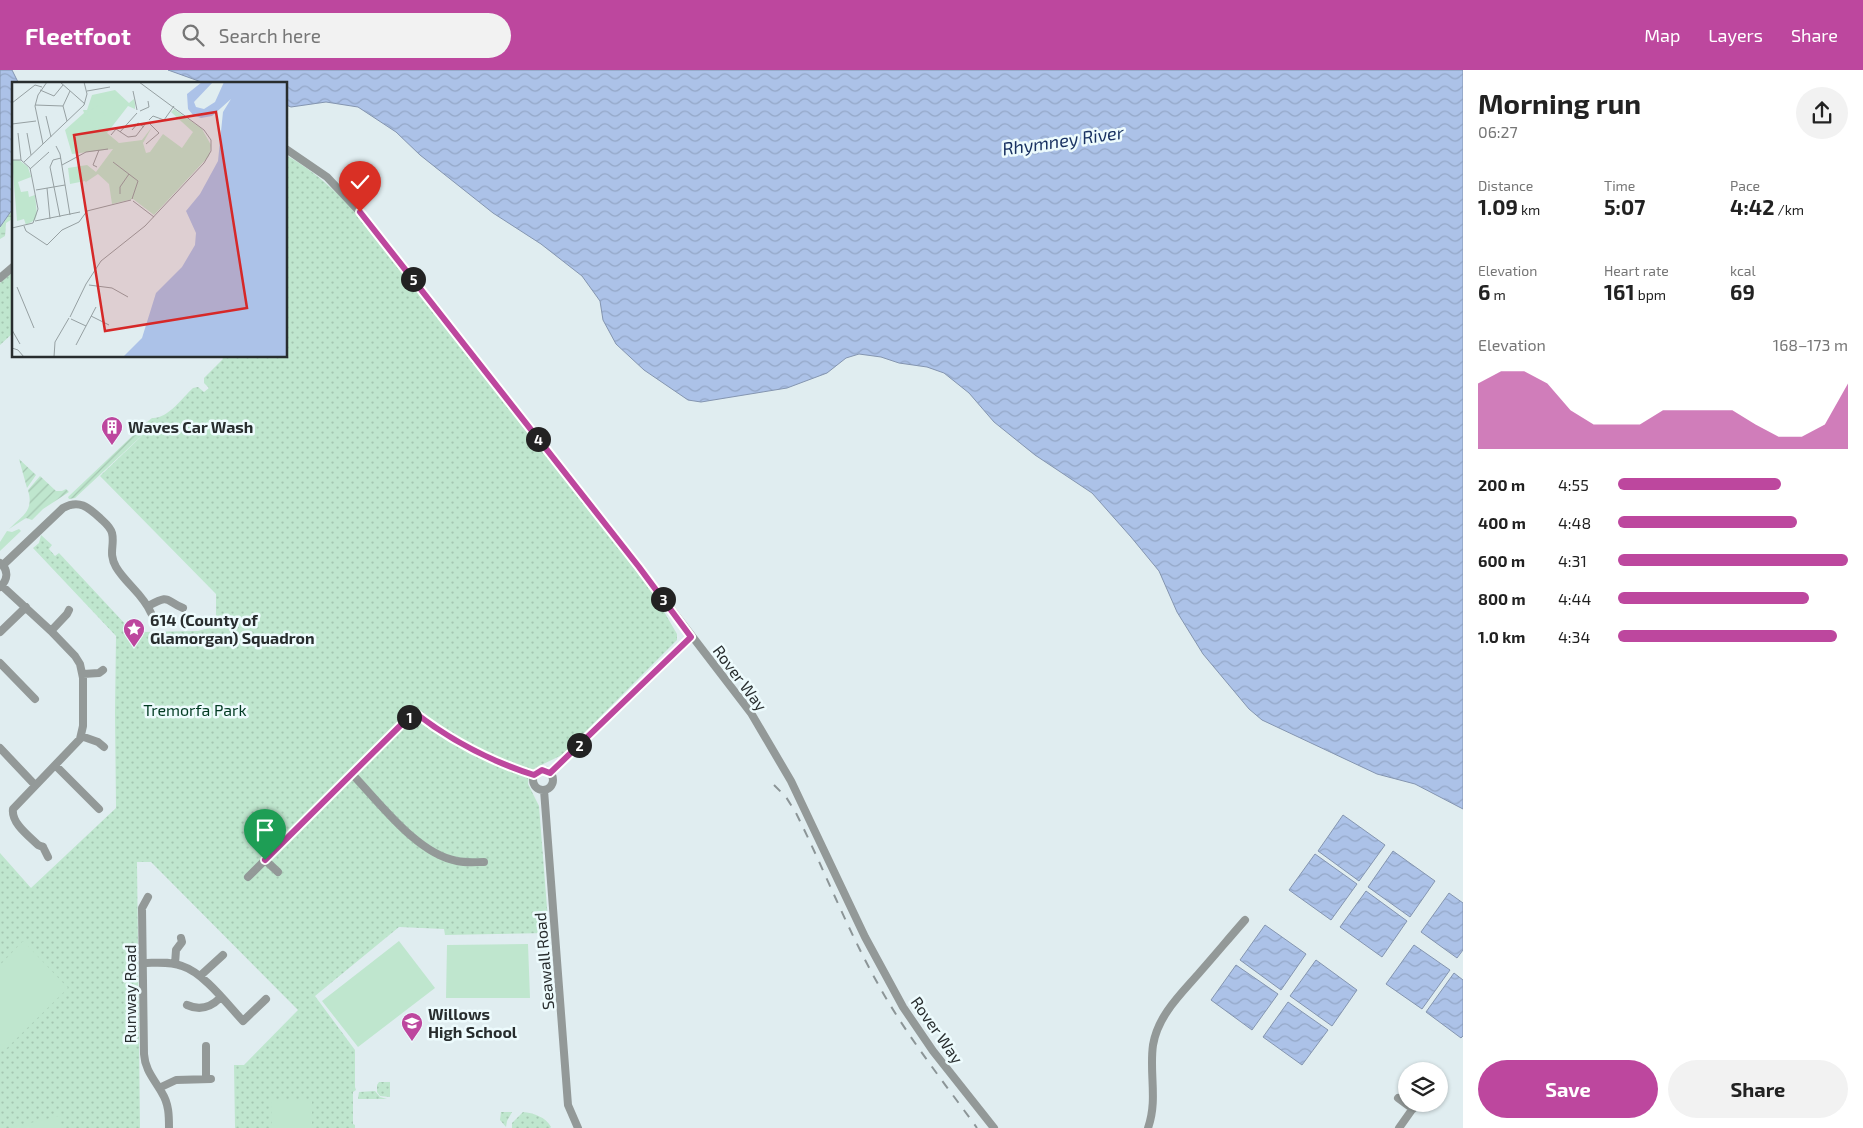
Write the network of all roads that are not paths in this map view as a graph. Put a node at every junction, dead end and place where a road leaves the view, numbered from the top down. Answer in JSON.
{"nodes":[{"id":1,"x":288,"y":150,"type":"edge"},
{"id":2,"x":12,"y":268,"type":"edge"},
{"id":3,"x":0,"y":278,"type":"edge"},
{"id":4,"x":1,"y":564,"type":"edge"},
{"id":5,"x":1,"y":586,"type":"edge"},
{"id":6,"x":26,"y":607,"type":"junction"},
{"id":7,"x":183,"y":608,"type":"dead end"},
{"id":8,"x":69,"y":610,"type":"dead end"},
{"id":9,"x":51,"y":631,"type":"junction"},
{"id":10,"x":0,"y":632,"type":"edge"},
{"id":11,"x":691,"y":637,"type":"junction"},
{"id":12,"x":0,"y":663,"type":"edge"},
{"id":13,"x":103,"y":670,"type":"dead end"},
{"id":14,"x":83,"y":674,"type":"junction"},
{"id":15,"x":35,"y":699,"type":"dead end"},
{"id":16,"x":81,"y":736,"type":"junction"},
{"id":17,"x":0,"y":748,"type":"edge"},
{"id":18,"x":104,"y":748,"type":"dead end"},
{"id":19,"x":55,"y":765,"type":"junction"},
{"id":20,"x":550,"y":773,"type":"junction"},
{"id":21,"x":352,"y":774,"type":"junction"},
{"id":22,"x":534,"y":775,"type":"junction"},
{"id":23,"x":35,"y":785,"type":"junction"},
{"id":24,"x":544,"y":790,"type":"junction"},
{"id":25,"x":108,"y":809,"type":"dead end"},
{"id":26,"x":48,"y":857,"type":"dead end"},
{"id":27,"x":265,"y":860,"type":"junction"},
{"id":28,"x":484,"y":862,"type":"dead end"},
{"id":29,"x":278,"y":872,"type":"dead end"},
{"id":30,"x":248,"y":878,"type":"dead end"},
{"id":31,"x":148,"y":897,"type":"dead end"},
{"id":32,"x":1245,"y":920,"type":"dead end"},
{"id":33,"x":181,"y":938,"type":"dead end"},
{"id":34,"x":223,"y":955,"type":"dead end"},
{"id":35,"x":143,"y":963,"type":"junction"},
{"id":36,"x":175,"y":964,"type":"junction"},
{"id":37,"x":200,"y":976,"type":"junction"},
{"id":38,"x":220,"y":998,"type":"junction"},
{"id":39,"x":266,"y":999,"type":"dead end"},
{"id":40,"x":186,"y":1005,"type":"dead end"},
{"id":41,"x":206,"y":1046,"type":"dead end"},
{"id":42,"x":159,"y":1088,"type":"junction"},
{"id":43,"x":1411,"y":1112,"type":"edge"},
{"id":44,"x":169,"y":1128,"type":"edge"},
{"id":45,"x":578,"y":1128,"type":"edge"},
{"id":46,"x":994,"y":1128,"type":"edge"},
{"id":47,"x":1148,"y":1128,"type":"edge"},
{"id":48,"x":1399,"y":1128,"type":"edge"}],
"edges":[{"from":1,"to":11,"type":"street","name":"Rover Way"},
{"from":2,"to":3,"type":"street"},
{"from":4,"to":5,"type":"street"},
{"from":4,"to":7,"type":"street"},
{"from":5,"to":6,"type":"street"},
{"from":6,"to":9,"type":"street"},
{"from":6,"to":10,"type":"street"},
{"from":8,"to":9,"type":"street"},
{"from":9,"to":14,"type":"street"},
{"from":11,"to":20,"type":"street"},
{"from":11,"to":46,"type":"street","name":"Rover Way"},
{"from":12,"to":15,"type":"street"},
{"from":13,"to":14,"type":"street"},
{"from":14,"to":16,"type":"street"},
{"from":16,"to":18,"type":"street"},
{"from":16,"to":19,"type":"street"},
{"from":17,"to":23,"type":"street"},
{"from":19,"to":23,"type":"street"},
{"from":19,"to":25,"type":"street"},
{"from":20,"to":22,"type":"street"},
{"from":20,"to":24,"type":"street"},
{"from":21,"to":22,"type":"street"},
{"from":21,"to":27,"type":"street"},
{"from":21,"to":28,"type":"street"},
{"from":22,"to":24,"type":"street"},
{"from":23,"to":26,"type":"street"},
{"from":24,"to":45,"type":"street","name":"Seawall Road"},
{"from":27,"to":29,"type":"street"},
{"from":27,"to":30,"type":"street"},
{"from":31,"to":35,"type":"street","name":"Runway Road"},
{"from":32,"to":47,"type":"street"},
{"from":33,"to":36,"type":"street"},
{"from":34,"to":37,"type":"street"},
{"from":35,"to":36,"type":"street"},
{"from":35,"to":42,"type":"street","name":"Runway Road"},
{"from":36,"to":37,"type":"street"},
{"from":37,"to":38,"type":"street"},
{"from":38,"to":39,"type":"street"},
{"from":38,"to":40,"type":"street"},
{"from":41,"to":42,"type":"street"},
{"from":42,"to":44,"type":"street","name":"Runway Road"},
{"from":43,"to":48,"type":"street"}]}
